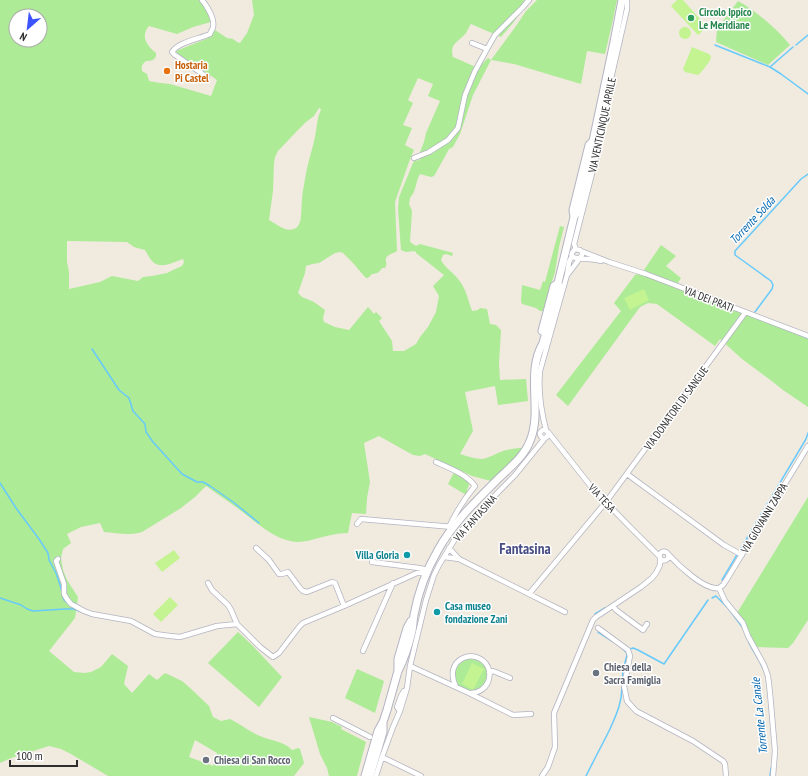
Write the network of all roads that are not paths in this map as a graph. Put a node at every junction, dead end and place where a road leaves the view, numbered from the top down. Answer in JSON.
{"nodes":[{"id":1,"x":202,"y":0,"type":"edge"},
{"id":2,"x":529,"y":0,"type":"edge"},
{"id":3,"x":622,"y":0,"type":"edge"},
{"id":4,"x":627,"y":0,"type":"edge"},
{"id":5,"x":472,"y":43,"type":"dead end"},
{"id":6,"x":487,"y":49,"type":"junction"},
{"id":7,"x":207,"y":77,"type":"dead end"},
{"id":8,"x":414,"y":158,"type":"dead end"},
{"id":9,"x":567,"y":246,"type":"junction"},
{"id":10,"x":577,"y":250,"type":"junction"},
{"id":11,"x":570,"y":255,"type":"junction"},
{"id":12,"x":579,"y":259,"type":"junction"},
{"id":13,"x":609,"y":262,"type":"junction"},
{"id":14,"x":567,"y":275,"type":"junction"},
{"id":15,"x":745,"y":313,"type":"junction"},
{"id":16,"x":808,"y":336,"type":"edge"},
{"id":17,"x":542,"y":416,"type":"junction"},
{"id":18,"x":540,"y":433,"type":"junction"},
{"id":19,"x":546,"y":435,"type":"junction"},
{"id":20,"x":808,"y":446,"type":"edge"},
{"id":21,"x":536,"y":450,"type":"junction"},
{"id":22,"x":436,"y":462,"type":"dead end"},
{"id":23,"x":627,"y":474,"type":"junction"},
{"id":24,"x":606,"y":502,"type":"junction"},
{"id":25,"x":357,"y":524,"type":"dead end"},
{"id":26,"x":451,"y":527,"type":"junction"},
{"id":27,"x":256,"y":548,"type":"dead end"},
{"id":28,"x":449,"y":548,"type":"junction"},
{"id":29,"x":741,"y":555,"type":"junction"},
{"id":30,"x":444,"y":557,"type":"junction"},
{"id":31,"x":663,"y":557,"type":"junction"},
{"id":32,"x":459,"y":559,"type":"junction"},
{"id":33,"x":57,"y":560,"type":"dead end"},
{"id":34,"x":372,"y":562,"type":"dead end"},
{"id":35,"x":427,"y":572,"type":"junction"},
{"id":36,"x":208,"y":583,"type":"dead end"},
{"id":37,"x":393,"y":583,"type":"junction"},
{"id":38,"x":719,"y":588,"type":"junction"},
{"id":39,"x":528,"y":594,"type":"junction"},
{"id":40,"x":344,"y":606,"type":"junction"},
{"id":41,"x":613,"y":606,"type":"junction"},
{"id":42,"x":565,"y":612,"type":"dead end"},
{"id":43,"x":237,"y":624,"type":"junction"},
{"id":44,"x":647,"y":624,"type":"dead end"},
{"id":45,"x":598,"y":628,"type":"dead end"},
{"id":46,"x":363,"y":651,"type":"dead end"},
{"id":47,"x":410,"y":666,"type":"junction"},
{"id":48,"x":490,"y":672,"type":"junction"},
{"id":49,"x":510,"y":678,"type":"dead end"},
{"id":50,"x":457,"y":687,"type":"junction"},
{"id":51,"x":407,"y":688,"type":"junction"},
{"id":52,"x":469,"y":693,"type":"junction"},
{"id":53,"x":399,"y":700,"type":"junction"},
{"id":54,"x":390,"y":701,"type":"junction"},
{"id":55,"x":387,"y":710,"type":"junction"},
{"id":56,"x":400,"y":711,"type":"junction"},
{"id":57,"x":531,"y":714,"type":"dead end"},
{"id":58,"x":333,"y":718,"type":"dead end"},
{"id":59,"x":383,"y":722,"type":"junction"},
{"id":60,"x":370,"y":737,"type":"dead end"},
{"id":61,"x":382,"y":757,"type":"junction"},
{"id":62,"x":365,"y":776,"type":"edge"},
{"id":63,"x":370,"y":776,"type":"edge"},
{"id":64,"x":376,"y":776,"type":"edge"},
{"id":65,"x":421,"y":776,"type":"edge"},
{"id":66,"x":542,"y":776,"type":"edge"},
{"id":67,"x":726,"y":776,"type":"edge"},
{"id":68,"x":773,"y":776,"type":"edge"}],
"edges":[{"from":1,"to":7,"type":"street"},
{"from":2,"to":6,"type":"street"},
{"from":3,"to":9,"type":"street","name":"VIA VENTICINQUE APRILE"},
{"from":4,"to":10,"type":"street","name":"VIA VENTICINQUE APRILE"},
{"from":5,"to":6,"type":"street"},
{"from":6,"to":8,"type":"street"},
{"from":9,"to":10,"type":"street","name":"VIA DEI PRATI"},
{"from":9,"to":11,"type":"street","name":"VIA VENTICINQUE APRILE"},
{"from":10,"to":11,"type":"street"},
{"from":10,"to":12,"type":"street"},
{"from":10,"to":13,"type":"street","name":"VIA DEI PRATI"},
{"from":11,"to":12,"type":"street","name":"VIA DEI PRATI"},
{"from":11,"to":14,"type":"street","name":"VIA VENTICINQUE APRILE"},
{"from":11,"to":26,"type":"street","name":"VIA VENTICINQUE APRILE"},
{"from":12,"to":13,"type":"street","name":"VIA DEI PRATI"},
{"from":12,"to":14,"type":"street","name":"VIA VENTICINQUE APRILE"},
{"from":13,"to":15,"type":"street","name":"VIA DEI PRATI"},
{"from":14,"to":17,"type":"street","name":"VIA VENTICINQUE APRILE"},
{"from":15,"to":16,"type":"street","name":"VIA DEI PRATI"},
{"from":15,"to":23,"type":"street","name":"VIA DONATORI DI SANGUE"},
{"from":17,"to":18,"type":"street","name":"VIA VENTICINQUE APRILE"},
{"from":17,"to":19,"type":"street","name":"VIA VENTICINQUE APRILE"},
{"from":18,"to":19,"type":"street"},
{"from":18,"to":19,"type":"street"},
{"from":18,"to":21,"type":"street","name":"VIA FANTASINA"},
{"from":19,"to":21,"type":"street","name":"VIA FANTASINA"},
{"from":19,"to":24,"type":"street","name":"VIA TESA"},
{"from":20,"to":29,"type":"street","name":"VIA GIOVANNI ZAPPA"},
{"from":21,"to":28,"type":"street","name":"VIA FANTASINA"},
{"from":22,"to":26,"type":"street"},
{"from":23,"to":24,"type":"street","name":"VIA DONATORI DI SANGUE"},
{"from":23,"to":29,"type":"street"},
{"from":24,"to":31,"type":"street","name":"VIA TESA"},
{"from":24,"to":39,"type":"street","name":"VIA DONATORI DI SANGUE"},
{"from":25,"to":26,"type":"street","name":"VIA FANTASINA"},
{"from":26,"to":35,"type":"street","name":"VIA FANTASINA"},
{"from":27,"to":40,"type":"street"},
{"from":28,"to":30,"type":"street","name":"VIA FANTASINA"},
{"from":28,"to":32,"type":"street"},
{"from":29,"to":38,"type":"street","name":"VIA GIOVANNI ZAPPA"},
{"from":30,"to":32,"type":"street"},
{"from":30,"to":47,"type":"street","name":"VIA FANTASINA"},
{"from":31,"to":38,"type":"street","name":"VIA TESA"},
{"from":31,"to":41,"type":"street"},
{"from":32,"to":39,"type":"street"},
{"from":33,"to":43,"type":"street"},
{"from":34,"to":35,"type":"street"},
{"from":35,"to":37,"type":"street"},
{"from":35,"to":54,"type":"street","name":"VIA FANTASINA"},
{"from":36,"to":43,"type":"street"},
{"from":37,"to":40,"type":"street"},
{"from":37,"to":46,"type":"street"},
{"from":38,"to":68,"type":"street"},
{"from":39,"to":42,"type":"street"},
{"from":40,"to":43,"type":"street"},
{"from":41,"to":44,"type":"street"},
{"from":41,"to":66,"type":"street"},
{"from":45,"to":67,"type":"street"},
{"from":47,"to":50,"type":"street"},
{"from":47,"to":51,"type":"street","name":"VIA FANTASINA"},
{"from":48,"to":49,"type":"street"},
{"from":48,"to":50,"type":"street"},
{"from":48,"to":52,"type":"street"},
{"from":50,"to":52,"type":"street"},
{"from":51,"to":53,"type":"street","name":"VIA FANTASINA"},
{"from":51,"to":56,"type":"street","name":"VIA FANTASINA"},
{"from":52,"to":57,"type":"street"},
{"from":53,"to":54,"type":"street"},
{"from":53,"to":56,"type":"street"},
{"from":54,"to":55,"type":"street","name":"VIA FANTASINA"},
{"from":55,"to":56,"type":"street"},
{"from":55,"to":59,"type":"street","name":"VIA FANTASINA"},
{"from":56,"to":61,"type":"street","name":"VIA FANTASINA"},
{"from":58,"to":60,"type":"street"},
{"from":59,"to":62,"type":"street","name":"VIA FANTASINA"},
{"from":59,"to":63,"type":"street","name":"VIA FANTASINA"},
{"from":61,"to":64,"type":"street","name":"VIA FANTASINA"},
{"from":61,"to":65,"type":"street"}]}
